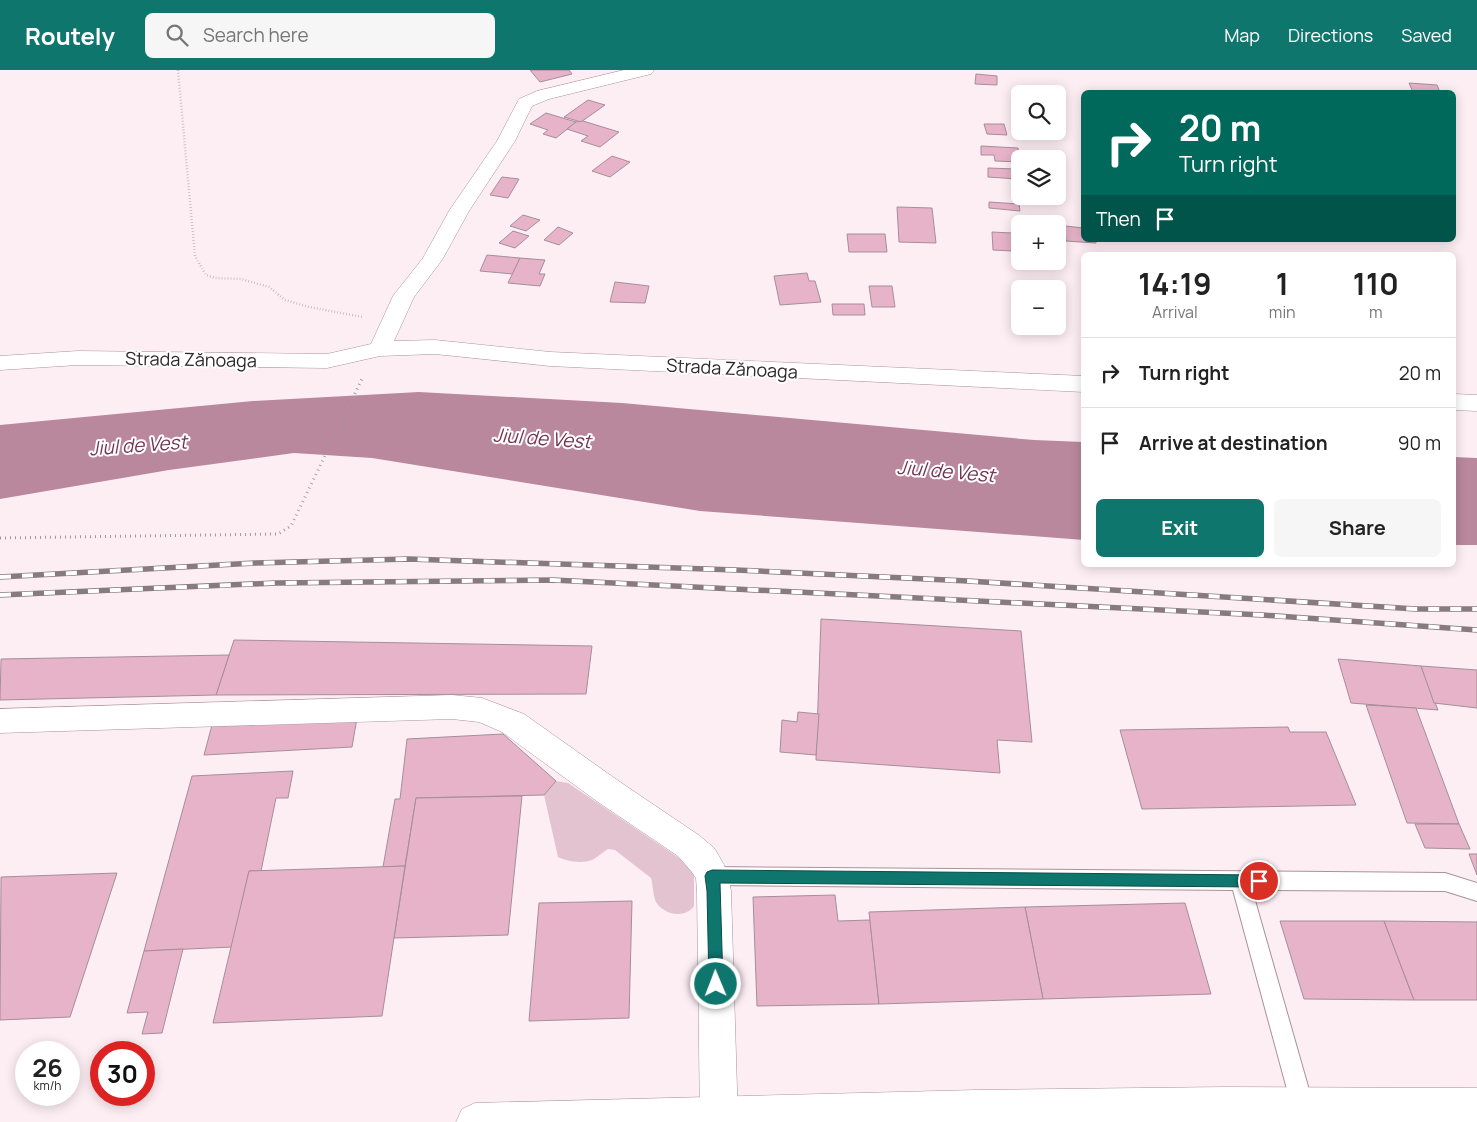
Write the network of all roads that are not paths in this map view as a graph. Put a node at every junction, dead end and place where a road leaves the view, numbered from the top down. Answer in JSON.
{"nodes":[{"id":1,"x":646,"y":70,"type":"edge"},
{"id":2,"x":380,"y":349,"type":"junction"},
{"id":3,"x":0,"y":363,"type":"edge"},
{"id":4,"x":1081,"y":384,"type":"edge"},
{"id":5,"x":1456,"y":402,"type":"edge"},
{"id":6,"x":1477,"y":403,"type":"edge"},
{"id":7,"x":0,"y":720,"type":"edge"},
{"id":8,"x":712,"y":876,"type":"junction"},
{"id":9,"x":1240,"y":881,"type":"junction"},
{"id":10,"x":1477,"y":892,"type":"edge"},
{"id":11,"x":1302,"y":1104,"type":"junction"},
{"id":12,"x":1477,"y":1106,"type":"edge"},
{"id":13,"x":718,"y":1119,"type":"edge"},
{"id":14,"x":475,"y":1122,"type":"edge"}],
"edges":[{"from":1,"to":2,"type":"street"},
{"from":2,"to":3,"type":"street","name":"Strada Zănoaga"},
{"from":2,"to":4,"type":"street","name":"Strada Zănoaga"},
{"from":5,"to":6,"type":"street"},
{"from":7,"to":8,"type":"street"},
{"from":8,"to":9,"type":"lane"},
{"from":8,"to":13,"type":"street"},
{"from":9,"to":10,"type":"lane"},
{"from":9,"to":11,"type":"lane"},
{"from":11,"to":12,"type":"street"},
{"from":11,"to":13,"type":"street"},
{"from":13,"to":14,"type":"street"}]}
